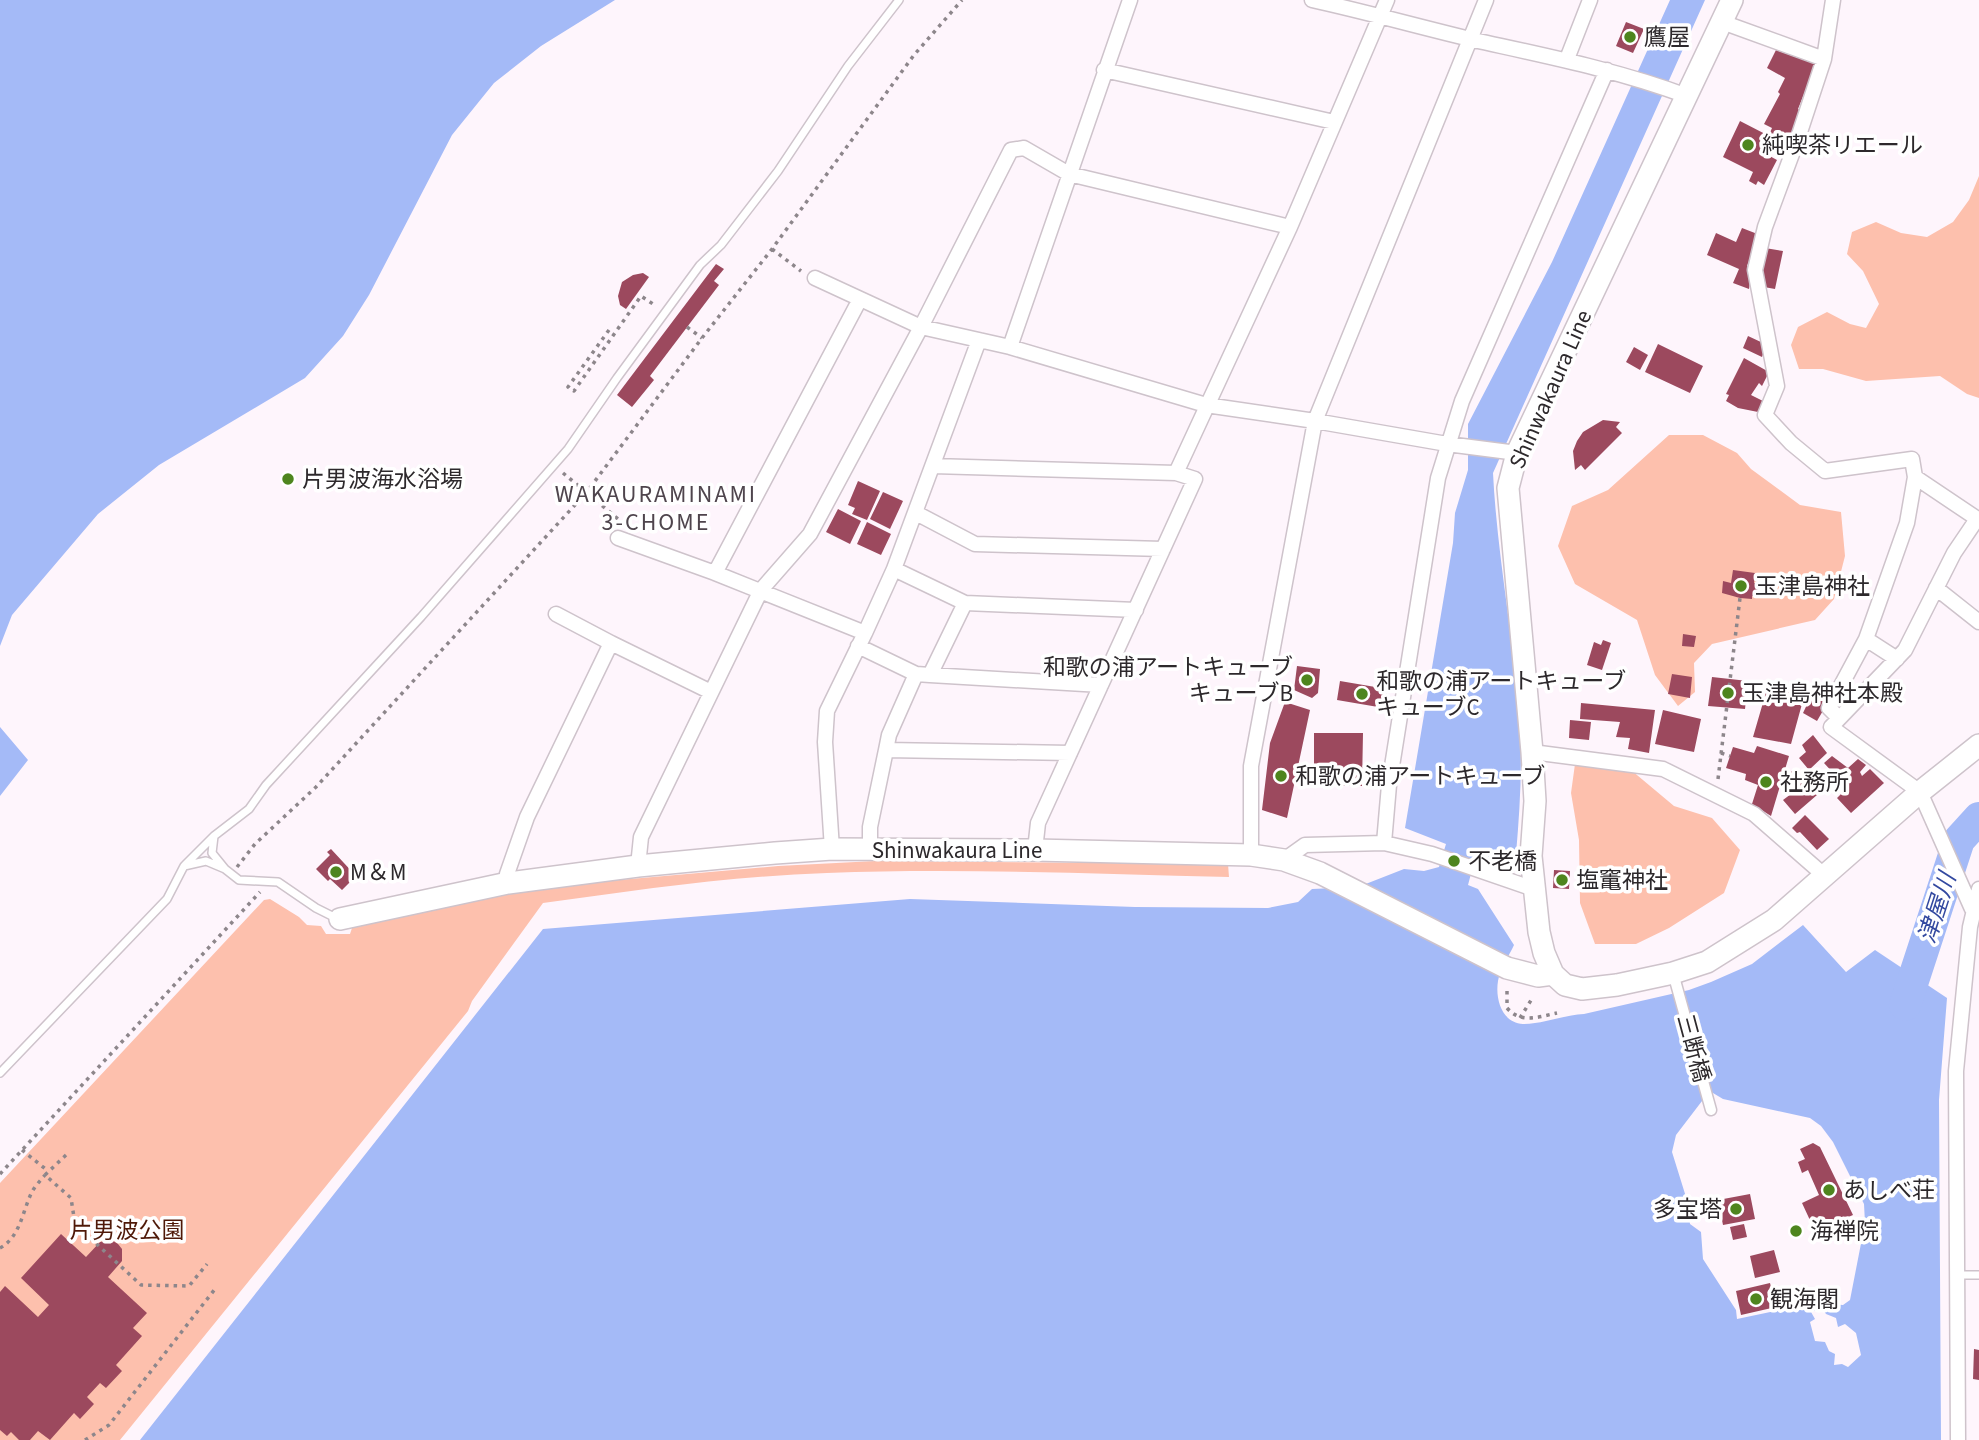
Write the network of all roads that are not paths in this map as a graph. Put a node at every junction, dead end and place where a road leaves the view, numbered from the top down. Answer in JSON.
{"nodes":[{"id":1,"x":899,"y":0,"type":"edge"},
{"id":2,"x":1130,"y":0,"type":"edge"},
{"id":3,"x":1312,"y":0,"type":"edge"},
{"id":4,"x":1387,"y":0,"type":"edge"},
{"id":5,"x":1486,"y":0,"type":"edge"},
{"id":6,"x":1590,"y":0,"type":"edge"},
{"id":7,"x":1732,"y":0,"type":"edge"},
{"id":8,"x":1833,"y":0,"type":"edge"},
{"id":9,"x":1380,"y":15,"type":"junction"},
{"id":10,"x":1722,"y":22,"type":"junction"},
{"id":11,"x":1472,"y":39,"type":"junction"},
{"id":12,"x":1824,"y":59,"type":"junction"},
{"id":13,"x":1567,"y":60,"type":"junction"},
{"id":14,"x":1104,"y":70,"type":"junction"},
{"id":15,"x":1607,"y":70,"type":"junction"},
{"id":16,"x":1677,"y":92,"type":"junction"},
{"id":17,"x":1334,"y":122,"type":"junction"},
{"id":18,"x":1069,"y":174,"type":"junction"},
{"id":19,"x":1290,"y":227,"type":"junction"},
{"id":20,"x":815,"y":278,"type":"dead end"},
{"id":21,"x":859,"y":301,"type":"junction"},
{"id":22,"x":921,"y":327,"type":"junction"},
{"id":23,"x":979,"y":340,"type":"junction"},
{"id":24,"x":1010,"y":347,"type":"junction"},
{"id":25,"x":1206,"y":405,"type":"junction"},
{"id":26,"x":1315,"y":421,"type":"junction"},
{"id":27,"x":1453,"y":445,"type":"junction"},
{"id":28,"x":1511,"y":452,"type":"junction"},
{"id":29,"x":933,"y":466,"type":"junction"},
{"id":30,"x":1176,"y":473,"type":"junction"},
{"id":31,"x":1915,"y":477,"type":"junction"},
{"id":32,"x":916,"y":513,"type":"junction"},
{"id":33,"x":1978,"y":519,"type":"edge"},
{"id":34,"x":618,"y":538,"type":"dead end"},
{"id":35,"x":1163,"y":549,"type":"junction"},
{"id":36,"x":894,"y":569,"type":"junction"},
{"id":37,"x":715,"y":573,"type":"junction"},
{"id":38,"x":1936,"y":588,"type":"junction"},
{"id":39,"x":761,"y":590,"type":"junction"},
{"id":40,"x":965,"y":603,"type":"junction"},
{"id":41,"x":1136,"y":610,"type":"junction"},
{"id":42,"x":556,"y":614,"type":"dead end"},
{"id":43,"x":1979,"y":622,"type":"edge"},
{"id":44,"x":862,"y":639,"type":"junction"},
{"id":45,"x":1867,"y":639,"type":"junction"},
{"id":46,"x":611,"y":643,"type":"junction"},
{"id":47,"x":1897,"y":659,"type":"junction"},
{"id":48,"x":923,"y":675,"type":"junction"},
{"id":49,"x":1101,"y":685,"type":"junction"},
{"id":50,"x":711,"y":692,"type":"junction"},
{"id":51,"x":1839,"y":717,"type":"junction"},
{"id":52,"x":1979,"y":745,"type":"edge"},
{"id":53,"x":886,"y":750,"type":"junction"},
{"id":54,"x":1532,"y":752,"type":"junction"},
{"id":55,"x":1070,"y":753,"type":"junction"},
{"id":56,"x":1920,"y":792,"type":"junction"},
{"id":57,"x":214,"y":836,"type":"junction"},
{"id":58,"x":1384,"y":843,"type":"junction"},
{"id":59,"x":832,"y":849,"type":"junction"},
{"id":60,"x":870,"y":849,"type":"junction"},
{"id":61,"x":1035,"y":850,"type":"junction"},
{"id":62,"x":1251,"y":855,"type":"junction"},
{"id":63,"x":1284,"y":860,"type":"junction"},
{"id":64,"x":184,"y":866,"type":"junction"},
{"id":65,"x":638,"y":866,"type":"junction"},
{"id":66,"x":228,"y":872,"type":"junction"},
{"id":67,"x":1825,"y":876,"type":"junction"},
{"id":68,"x":508,"y":883,"type":"junction"},
{"id":69,"x":1534,"y":889,"type":"junction"},
{"id":70,"x":1979,"y":889,"type":"edge"},
{"id":71,"x":1969,"y":903,"type":"junction"},
{"id":72,"x":340,"y":919,"type":"joint"},
{"id":73,"x":1553,"y":974,"type":"junction"},
{"id":74,"x":1676,"y":980,"type":"junction"},
{"id":75,"x":0,"y":1073,"type":"edge"},
{"id":76,"x":1711,"y":1110,"type":"dead end"},
{"id":77,"x":1957,"y":1275,"type":"junction"},
{"id":78,"x":1979,"y":1275,"type":"edge"},
{"id":79,"x":1958,"y":1440,"type":"edge"}],
"edges":[{"from":1,"to":57,"type":"lane"},
{"from":2,"to":14,"type":"street"},
{"from":3,"to":9,"type":"street"},
{"from":4,"to":9,"type":"street"},
{"from":5,"to":11,"type":"street"},
{"from":6,"to":13,"type":"street"},
{"from":7,"to":10,"type":"main road","name":"Shinwakaura Line"},
{"from":8,"to":12,"type":"street"},
{"from":9,"to":11,"type":"street"},
{"from":9,"to":17,"type":"street"},
{"from":10,"to":12,"type":"street"},
{"from":10,"to":16,"type":"main road","name":"Shinwakaura Line"},
{"from":11,"to":13,"type":"street"},
{"from":11,"to":26,"type":"street"},
{"from":12,"to":31,"type":"street"},
{"from":13,"to":15,"type":"street"},
{"from":14,"to":17,"type":"street"},
{"from":14,"to":18,"type":"street"},
{"from":15,"to":16,"type":"street"},
{"from":15,"to":27,"type":"street"},
{"from":16,"to":28,"type":"main road","name":"Shinwakaura Line"},
{"from":17,"to":19,"type":"street"},
{"from":18,"to":19,"type":"street"},
{"from":18,"to":22,"type":"street"},
{"from":18,"to":24,"type":"street"},
{"from":19,"to":25,"type":"street"},
{"from":20,"to":21,"type":"street"},
{"from":21,"to":22,"type":"street"},
{"from":21,"to":37,"type":"street"},
{"from":22,"to":23,"type":"street"},
{"from":22,"to":39,"type":"street"},
{"from":23,"to":24,"type":"street"},
{"from":23,"to":29,"type":"street"},
{"from":24,"to":25,"type":"street"},
{"from":25,"to":26,"type":"street"},
{"from":25,"to":30,"type":"street"},
{"from":26,"to":27,"type":"street"},
{"from":26,"to":62,"type":"street"},
{"from":27,"to":28,"type":"street"},
{"from":27,"to":58,"type":"street"},
{"from":28,"to":54,"type":"main road","name":"Shinwakaura Line"},
{"from":29,"to":30,"type":"street"},
{"from":29,"to":32,"type":"street"},
{"from":30,"to":35,"type":"street"},
{"from":31,"to":33,"type":"street"},
{"from":31,"to":45,"type":"street"},
{"from":32,"to":35,"type":"street"},
{"from":32,"to":36,"type":"street"},
{"from":33,"to":38,"type":"street"},
{"from":34,"to":37,"type":"street"},
{"from":35,"to":41,"type":"street"},
{"from":36,"to":40,"type":"street"},
{"from":36,"to":44,"type":"street"},
{"from":37,"to":39,"type":"street"},
{"from":38,"to":43,"type":"street"},
{"from":38,"to":47,"type":"street"},
{"from":39,"to":44,"type":"street"},
{"from":39,"to":50,"type":"street"},
{"from":40,"to":41,"type":"street"},
{"from":40,"to":48,"type":"street"},
{"from":41,"to":49,"type":"street"},
{"from":42,"to":46,"type":"street"},
{"from":44,"to":48,"type":"street"},
{"from":44,"to":59,"type":"street"},
{"from":45,"to":47,"type":"street"},
{"from":45,"to":51,"type":"street"},
{"from":46,"to":50,"type":"street"},
{"from":46,"to":68,"type":"street"},
{"from":47,"to":51,"type":"street"},
{"from":48,"to":49,"type":"street"},
{"from":48,"to":53,"type":"street"},
{"from":49,"to":55,"type":"street"},
{"from":50,"to":65,"type":"street"},
{"from":51,"to":56,"type":"street"},
{"from":52,"to":56,"type":"main road","name":"Shinwakaura Line"},
{"from":53,"to":55,"type":"street"},
{"from":53,"to":60,"type":"street"},
{"from":54,"to":67,"type":"street"},
{"from":54,"to":69,"type":"main road","name":"Shinwakaura Line"},
{"from":55,"to":61,"type":"street"},
{"from":56,"to":67,"type":"main road","name":"Shinwakaura Line"},
{"from":56,"to":71,"type":"street"},
{"from":57,"to":64,"type":"lane"},
{"from":57,"to":66,"type":"lane"},
{"from":58,"to":63,"type":"street"},
{"from":58,"to":69,"type":"street"},
{"from":59,"to":60,"type":"main road","name":"Shinwakaura Line"},
{"from":59,"to":65,"type":"main road","name":"Shinwakaura Line"},
{"from":60,"to":61,"type":"main road","name":"Shinwakaura Line"},
{"from":61,"to":62,"type":"main road","name":"Shinwakaura Line"},
{"from":62,"to":63,"type":"main road","name":"Shinwakaura Line"},
{"from":63,"to":73,"type":"main road","name":"Shinwakaura Line"},
{"from":64,"to":66,"type":"lane"},
{"from":64,"to":75,"type":"lane"},
{"from":65,"to":68,"type":"main road","name":"Shinwakaura Line"},
{"from":66,"to":72,"type":"lane"},
{"from":67,"to":74,"type":"main road","name":"Shinwakaura Line"},
{"from":68,"to":72,"type":"main road","name":"Shinwakaura Line"},
{"from":69,"to":73,"type":"main road","name":"Shinwakaura Line"},
{"from":70,"to":71,"type":"street"},
{"from":71,"to":77,"type":"street"},
{"from":73,"to":74,"type":"main road","name":"Shinwakaura Line"},
{"from":74,"to":76,"type":"street","name":"三断橋"},
{"from":77,"to":78,"type":"lane"},
{"from":77,"to":79,"type":"street"}]}
